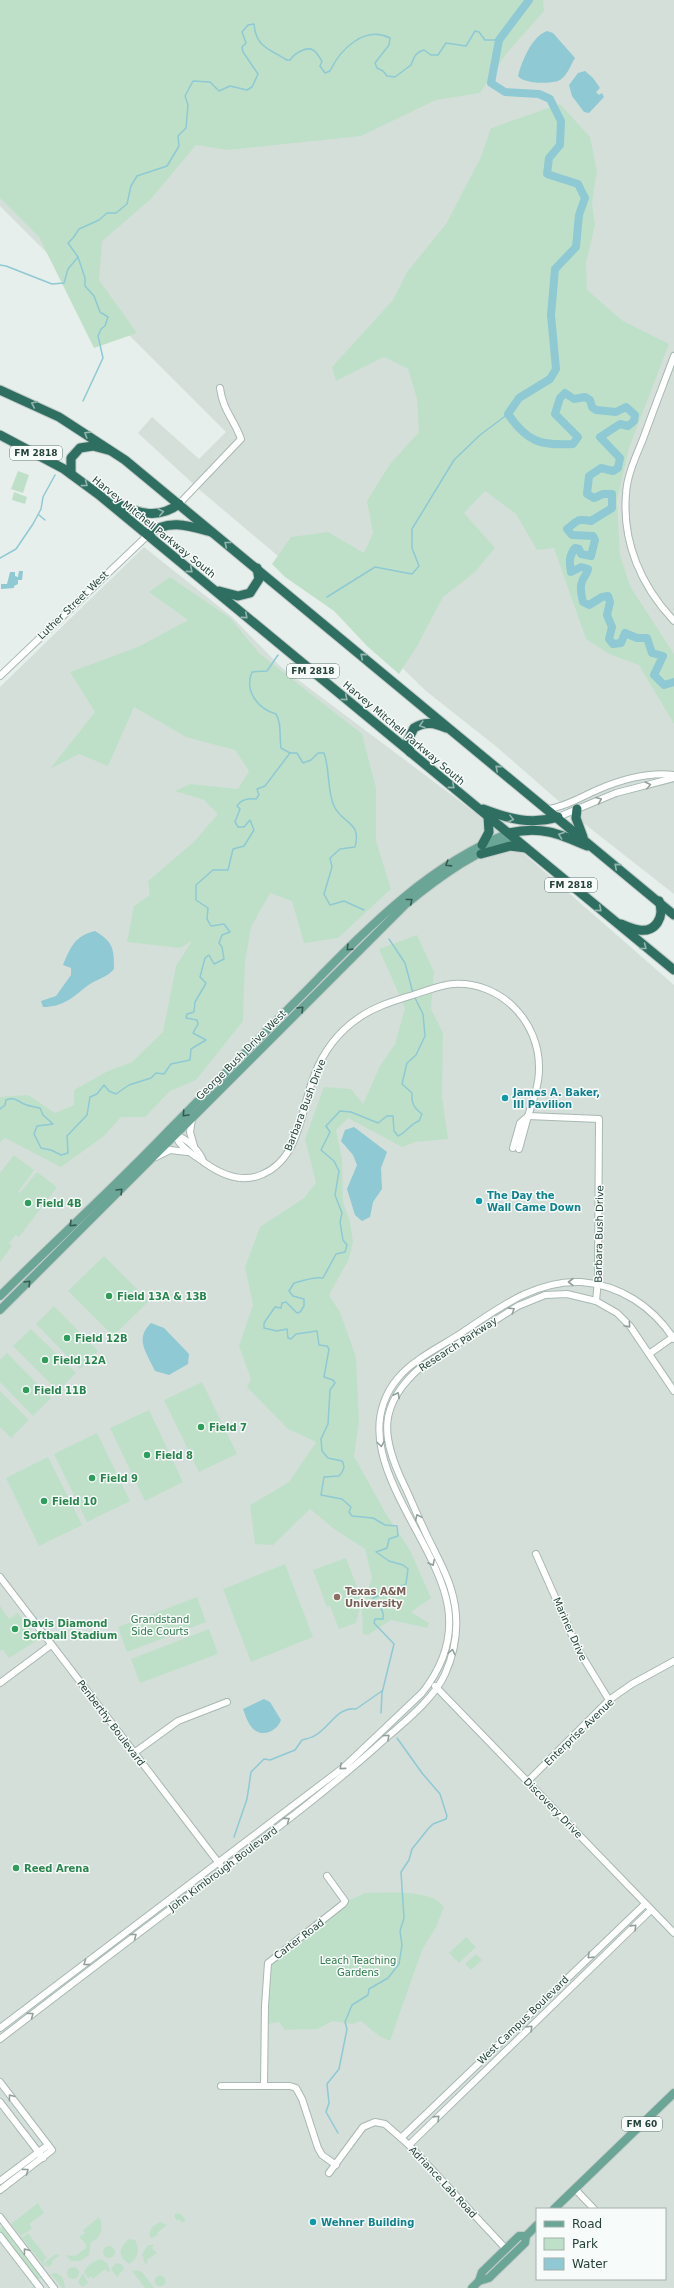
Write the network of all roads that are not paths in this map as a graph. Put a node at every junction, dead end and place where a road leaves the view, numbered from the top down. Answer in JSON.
{"nodes":[{"id":1,"x":674,"y":356,"type":"edge"},
{"id":2,"x":220,"y":388,"type":"dead end"},
{"id":3,"x":0,"y":390,"type":"edge"},
{"id":4,"x":0,"y":435,"type":"edge"},
{"id":5,"x":115,"y":452,"type":"junction"},
{"id":6,"x":71,"y":474,"type":"junction"},
{"id":7,"x":98,"y":494,"type":"junction"},
{"id":8,"x":180,"y":504,"type":"junction"},
{"id":9,"x":214,"y":533,"type":"junction"},
{"id":10,"x":148,"y":535,"type":"junction"},
{"id":11,"x":257,"y":568,"type":"junction"},
{"id":12,"x":215,"y":591,"type":"junction"},
{"id":13,"x":674,"y":621,"type":"edge"},
{"id":14,"x":0,"y":676,"type":"edge"},
{"id":15,"x":455,"y":732,"type":"junction"},
{"id":16,"x":410,"y":752,"type":"junction"},
{"id":17,"x":674,"y":775,"type":"edge"},
{"id":18,"x":674,"y":778,"type":"edge"},
{"id":19,"x":475,"y":806,"type":"junction"},
{"id":20,"x":548,"y":809,"type":"junction"},
{"id":21,"x":578,"y":809,"type":"junction"},
{"id":22,"x":488,"y":816,"type":"junction"},
{"id":23,"x":558,"y":817,"type":"junction"},
{"id":24,"x":512,"y":836,"type":"junction"},
{"id":25,"x":583,"y":838,"type":"junction"},
{"id":26,"x":526,"y":848,"type":"junction"},
{"id":27,"x":481,"y":849,"type":"junction"},
{"id":28,"x":597,"y":850,"type":"junction"},
{"id":29,"x":659,"y":901,"type":"junction"},
{"id":30,"x":674,"y":915,"type":"edge"},
{"id":31,"x":616,"y":922,"type":"junction"},
{"id":32,"x":674,"y":970,"type":"edge"},
{"id":33,"x":528,"y":1116,"type":"junction"},
{"id":34,"x":193,"y":1118,"type":"junction"},
{"id":35,"x":173,"y":1132,"type":"junction"},
{"id":36,"x":516,"y":1148,"type":"dead end"},
{"id":37,"x":193,"y":1152,"type":"junction"},
{"id":38,"x":150,"y":1161,"type":"junction"},
{"id":39,"x":598,"y":1284,"type":"junction"},
{"id":40,"x":0,"y":1296,"type":"edge"},
{"id":41,"x":596,"y":1300,"type":"junction"},
{"id":42,"x":0,"y":1310,"type":"edge"},
{"id":43,"x":673,"y":1338,"type":"edge"},
{"id":44,"x":442,"y":1350,"type":"junction"},
{"id":45,"x":649,"y":1354,"type":"junction"},
{"id":46,"x":674,"y":1391,"type":"edge"},
{"id":47,"x":426,"y":1535,"type":"junction"},
{"id":48,"x":419,"y":1538,"type":"junction"},
{"id":49,"x":536,"y":1554,"type":"dead end"},
{"id":50,"x":0,"y":1577,"type":"edge"},
{"id":51,"x":455,"y":1606,"type":"junction"},
{"id":52,"x":448,"y":1607,"type":"junction"},
{"id":53,"x":51,"y":1645,"type":"junction"},
{"id":54,"x":674,"y":1660,"type":"edge"},
{"id":55,"x":431,"y":1682,"type":"junction"},
{"id":56,"x":0,"y":1683,"type":"edge"},
{"id":57,"x":437,"y":1688,"type":"junction"},
{"id":58,"x":609,"y":1700,"type":"junction"},
{"id":59,"x":228,"y":1702,"type":"dead end"},
{"id":60,"x":134,"y":1753,"type":"junction"},
{"id":61,"x":527,"y":1782,"type":"junction"},
{"id":62,"x":297,"y":1803,"type":"junction"},
{"id":63,"x":302,"y":1809,"type":"junction"},
{"id":64,"x":218,"y":1864,"type":"junction"},
{"id":65,"x":223,"y":1869,"type":"junction"},
{"id":66,"x":327,"y":1876,"type":"dead end"},
{"id":67,"x":645,"y":1904,"type":"junction"},
{"id":68,"x":651,"y":1910,"type":"junction"},
{"id":69,"x":674,"y":1933,"type":"edge"},
{"id":70,"x":610,"y":1937,"type":"junction"},
{"id":71,"x":617,"y":1944,"type":"junction"},
{"id":72,"x":74,"y":1972,"type":"junction"},
{"id":73,"x":79,"y":1979,"type":"junction"},
{"id":74,"x":0,"y":2028,"type":"edge"},
{"id":75,"x":0,"y":2039,"type":"edge"},
{"id":76,"x":0,"y":2082,"type":"edge"},
{"id":77,"x":221,"y":2086,"type":"dead end"},
{"id":78,"x":264,"y":2086,"type":"junction"},
{"id":79,"x":674,"y":2093,"type":"edge"},
{"id":80,"x":0,"y":2102,"type":"edge"},
{"id":81,"x":21,"y":2110,"type":"junction"},
{"id":82,"x":11,"y":2117,"type":"junction"},
{"id":83,"x":402,"y":2138,"type":"junction"},
{"id":84,"x":48,"y":2145,"type":"junction"},
{"id":85,"x":409,"y":2145,"type":"junction"},
{"id":86,"x":38,"y":2152,"type":"junction"},
{"id":87,"x":43,"y":2158,"type":"junction"},
{"id":88,"x":336,"y":2165,"type":"junction"},
{"id":89,"x":330,"y":2173,"type":"dead end"},
{"id":90,"x":0,"y":2180,"type":"edge"},
{"id":91,"x":575,"y":2189,"type":"junction"},
{"id":92,"x":0,"y":2190,"type":"edge"},
{"id":93,"x":555,"y":2208,"type":"edge"},
{"id":94,"x":593,"y":2208,"type":"edge"},
{"id":95,"x":1,"y":2220,"type":"edge"},
{"id":96,"x":536,"y":2226,"type":"edge"},
{"id":97,"x":0,"y":2236,"type":"edge"},
{"id":98,"x":526,"y":2236,"type":"junction"},
{"id":99,"x":506,"y":2249,"type":"junction"},
{"id":100,"x":493,"y":2274,"type":"junction"},
{"id":101,"x":479,"y":2281,"type":"junction"},
{"id":102,"x":50,"y":2282,"type":"junction"},
{"id":103,"x":41,"y":2288,"type":"edge"},
{"id":104,"x":54,"y":2288,"type":"edge"},
{"id":105,"x":472,"y":2288,"type":"edge"}],
"edges":[{"from":1,"to":13,"type":"street"},
{"from":2,"to":8,"type":"street"},
{"from":5,"to":3,"type":"highway","one_way":true},
{"from":4,"to":6,"type":"highway","name":"Harvey Mitchell Parkway South","number":"FM 2818"},
{"from":5,"to":6,"type":"highway"},
{"from":5,"to":8,"type":"highway"},
{"from":6,"to":7,"type":"highway","name":"Harvey Mitchell Parkway South","number":"FM 2818","one_way":true},
{"from":7,"to":8,"type":"highway","one_way":true},
{"from":7,"to":10,"type":"highway","name":"Harvey Mitchell Parkway South","number":"FM 2818"},
{"from":8,"to":9,"type":"highway"},
{"from":9,"to":10,"type":"highway"},
{"from":11,"to":9,"type":"highway","one_way":true},
{"from":10,"to":12,"type":"highway","name":"Harvey Mitchell Parkway South","number":"FM 2818","one_way":true},
{"from":10,"to":14,"type":"street","name":"Luther Street West"},
{"from":11,"to":12,"type":"highway"},
{"from":15,"to":11,"type":"highway","one_way":true},
{"from":12,"to":16,"type":"highway","name":"Harvey Mitchell Parkway South","number":"FM 2818","one_way":true},
{"from":15,"to":16,"type":"highway","one_way":true},
{"from":20,"to":15,"type":"highway","one_way":true},
{"from":16,"to":19,"type":"highway","name":"Harvey Mitchell Parkway South","number":"FM 2818","one_way":true},
{"from":17,"to":20,"type":"street"},
{"from":21,"to":18,"type":"street","one_way":true},
{"from":19,"to":22,"type":"highway","name":"Harvey Mitchell Parkway South","number":"FM 2818"},
{"from":19,"to":23,"type":"highway","one_way":true},
{"from":20,"to":23,"type":"highway"},
{"from":21,"to":23,"type":"street"},
{"from":21,"to":25,"type":"highway"},
{"from":22,"to":24,"type":"highway","name":"Harvey Mitchell Parkway South","number":"FM 2818"},
{"from":22,"to":27,"type":"highway"},
{"from":23,"to":25,"type":"highway"},
{"from":24,"to":26,"type":"highway","name":"Harvey Mitchell Parkway South","number":"FM 2818"},
{"from":24,"to":27,"type":"main road","name":"George Bush Drive West"},
{"from":28,"to":24,"type":"highway","one_way":true},
{"from":25,"to":28,"type":"highway"},
{"from":26,"to":27,"type":"highway"},
{"from":26,"to":31,"type":"highway","name":"Harvey Mitchell Parkway South","number":"FM 2818","one_way":true},
{"from":34,"to":27,"type":"main road","name":"George Bush Drive West","one_way":true},
{"from":27,"to":35,"type":"main road","name":"George Bush Drive West","one_way":true},
{"from":29,"to":28,"type":"highway","one_way":true},
{"from":29,"to":30,"type":"highway"},
{"from":29,"to":31,"type":"highway"},
{"from":31,"to":32,"type":"highway","name":"Harvey Mitchell Parkway South","number":"FM 2818","one_way":true},
{"from":33,"to":36,"type":"street","name":"Barbara Bush Drive"},
{"from":33,"to":37,"type":"street","name":"Barbara Bush Drive"},
{"from":33,"to":39,"type":"street","name":"Barbara Bush Drive"},
{"from":34,"to":35,"type":"main road","name":"George Bush Drive West"},
{"from":34,"to":37,"type":"street"},
{"from":35,"to":37,"type":"street","name":"Barbara Bush Drive"},
{"from":35,"to":38,"type":"main road","name":"George Bush Drive West"},
{"from":35,"to":40,"type":"main road","name":"George Bush Drive West","one_way":true},
{"from":37,"to":38,"type":"street"},
{"from":42,"to":38,"type":"main road","name":"George Bush Drive West","one_way":true},
{"from":39,"to":41,"type":"street","name":"Barbara Bush Drive"},
{"from":39,"to":43,"type":"street","name":"Research Parkway"},
{"from":39,"to":44,"type":"street","name":"Research Parkway","one_way":true},
{"from":44,"to":41,"type":"street","name":"Research Parkway","one_way":true},
{"from":41,"to":45,"type":"street","name":"Research Parkway","one_way":true},
{"from":43,"to":45,"type":"street"},
{"from":47,"to":44,"type":"street","name":"Research Parkway","one_way":true},
{"from":44,"to":48,"type":"street","name":"Research Parkway","one_way":true},
{"from":45,"to":46,"type":"street","name":"Research Parkway"},
{"from":47,"to":48,"type":"street"},
{"from":47,"to":51,"type":"street","name":"Research Parkway"},
{"from":48,"to":52,"type":"street","name":"Research Parkway","one_way":true},
{"from":49,"to":58,"type":"street","name":"Mariner Drive"},
{"from":50,"to":53,"type":"street","name":"Penberthy Boulevard"},
{"from":51,"to":52,"type":"street"},
{"from":57,"to":51,"type":"street","name":"Research Parkway","one_way":true},
{"from":52,"to":55,"type":"street","name":"Research Parkway"},
{"from":53,"to":56,"type":"street"},
{"from":53,"to":60,"type":"street","name":"Penberthy Boulevard"},
{"from":54,"to":58,"type":"street","name":"Enterprise Avenue"},
{"from":55,"to":57,"type":"street","name":"Discovery Drive"},
{"from":55,"to":62,"type":"street","name":"John Kimbrough Boulevard","one_way":true},
{"from":57,"to":61,"type":"street","name":"Discovery Drive"},
{"from":63,"to":57,"type":"street","name":"John Kimbrough Boulevard","one_way":true},
{"from":58,"to":61,"type":"street","name":"Enterprise Avenue"},
{"from":59,"to":60,"type":"street"},
{"from":60,"to":64,"type":"street","name":"Penberthy Boulevard"},
{"from":61,"to":67,"type":"street","name":"Discovery Drive"},
{"from":62,"to":63,"type":"street"},
{"from":62,"to":64,"type":"street","name":"John Kimbrough Boulevard"},
{"from":65,"to":63,"type":"street","name":"John Kimbrough Boulevard","one_way":true},
{"from":64,"to":65,"type":"street","name":"Penberthy Boulevard"},
{"from":64,"to":72,"type":"street","name":"John Kimbrough Boulevard","one_way":true},
{"from":73,"to":65,"type":"street","name":"John Kimbrough Boulevard","one_way":true},
{"from":66,"to":78,"type":"street","name":"Carter Road"},
{"from":67,"to":68,"type":"street","name":"Discovery Drive"},
{"from":67,"to":70,"type":"street","name":"West Campus Boulevard"},
{"from":68,"to":69,"type":"street","name":"Discovery Drive"},
{"from":71,"to":68,"type":"street","name":"West Campus Boulevard","one_way":true},
{"from":70,"to":71,"type":"street"},
{"from":70,"to":83,"type":"street","name":"West Campus Boulevard","one_way":true},
{"from":85,"to":71,"type":"street","name":"West Campus Boulevard","one_way":true},
{"from":72,"to":73,"type":"street"},
{"from":72,"to":74,"type":"street","name":"John Kimbrough Boulevard"},
{"from":75,"to":73,"type":"street","name":"John Kimbrough Boulevard","one_way":true},
{"from":81,"to":76,"type":"street","one_way":true},
{"from":77,"to":78,"type":"street"},
{"from":78,"to":88,"type":"street"},
{"from":79,"to":91,"type":"main road","number":"FM 60"},
{"from":80,"to":82,"type":"street"},
{"from":81,"to":82,"type":"street"},
{"from":81,"to":84,"type":"street"},
{"from":82,"to":86,"type":"street"},
{"from":83,"to":85,"type":"street","name":"Adriance Lab Road"},
{"from":83,"to":88,"type":"street","name":"Adriance Lab Road"},
{"from":84,"to":86,"type":"street"},
{"from":84,"to":87,"type":"street"},
{"from":85,"to":99,"type":"street","name":"Adriance Lab Road"},
{"from":86,"to":87,"type":"street"},
{"from":86,"to":90,"type":"street"},
{"from":92,"to":87,"type":"street","one_way":true},
{"from":88,"to":89,"type":"street"},
{"from":91,"to":93,"type":"main road","number":"FM 60"},
{"from":91,"to":94,"type":"street"},
{"from":102,"to":95,"type":"street","one_way":true},
{"from":96,"to":98,"type":"main road"},
{"from":97,"to":103,"type":"street"},
{"from":98,"to":99,"type":"main road"},
{"from":98,"to":100,"type":"main road"},
{"from":99,"to":100,"type":"main road"},
{"from":99,"to":101,"type":"main road"},
{"from":100,"to":101,"type":"main road"},
{"from":101,"to":105,"type":"main road"},
{"from":102,"to":103,"type":"street"},
{"from":102,"to":104,"type":"street"}]}
